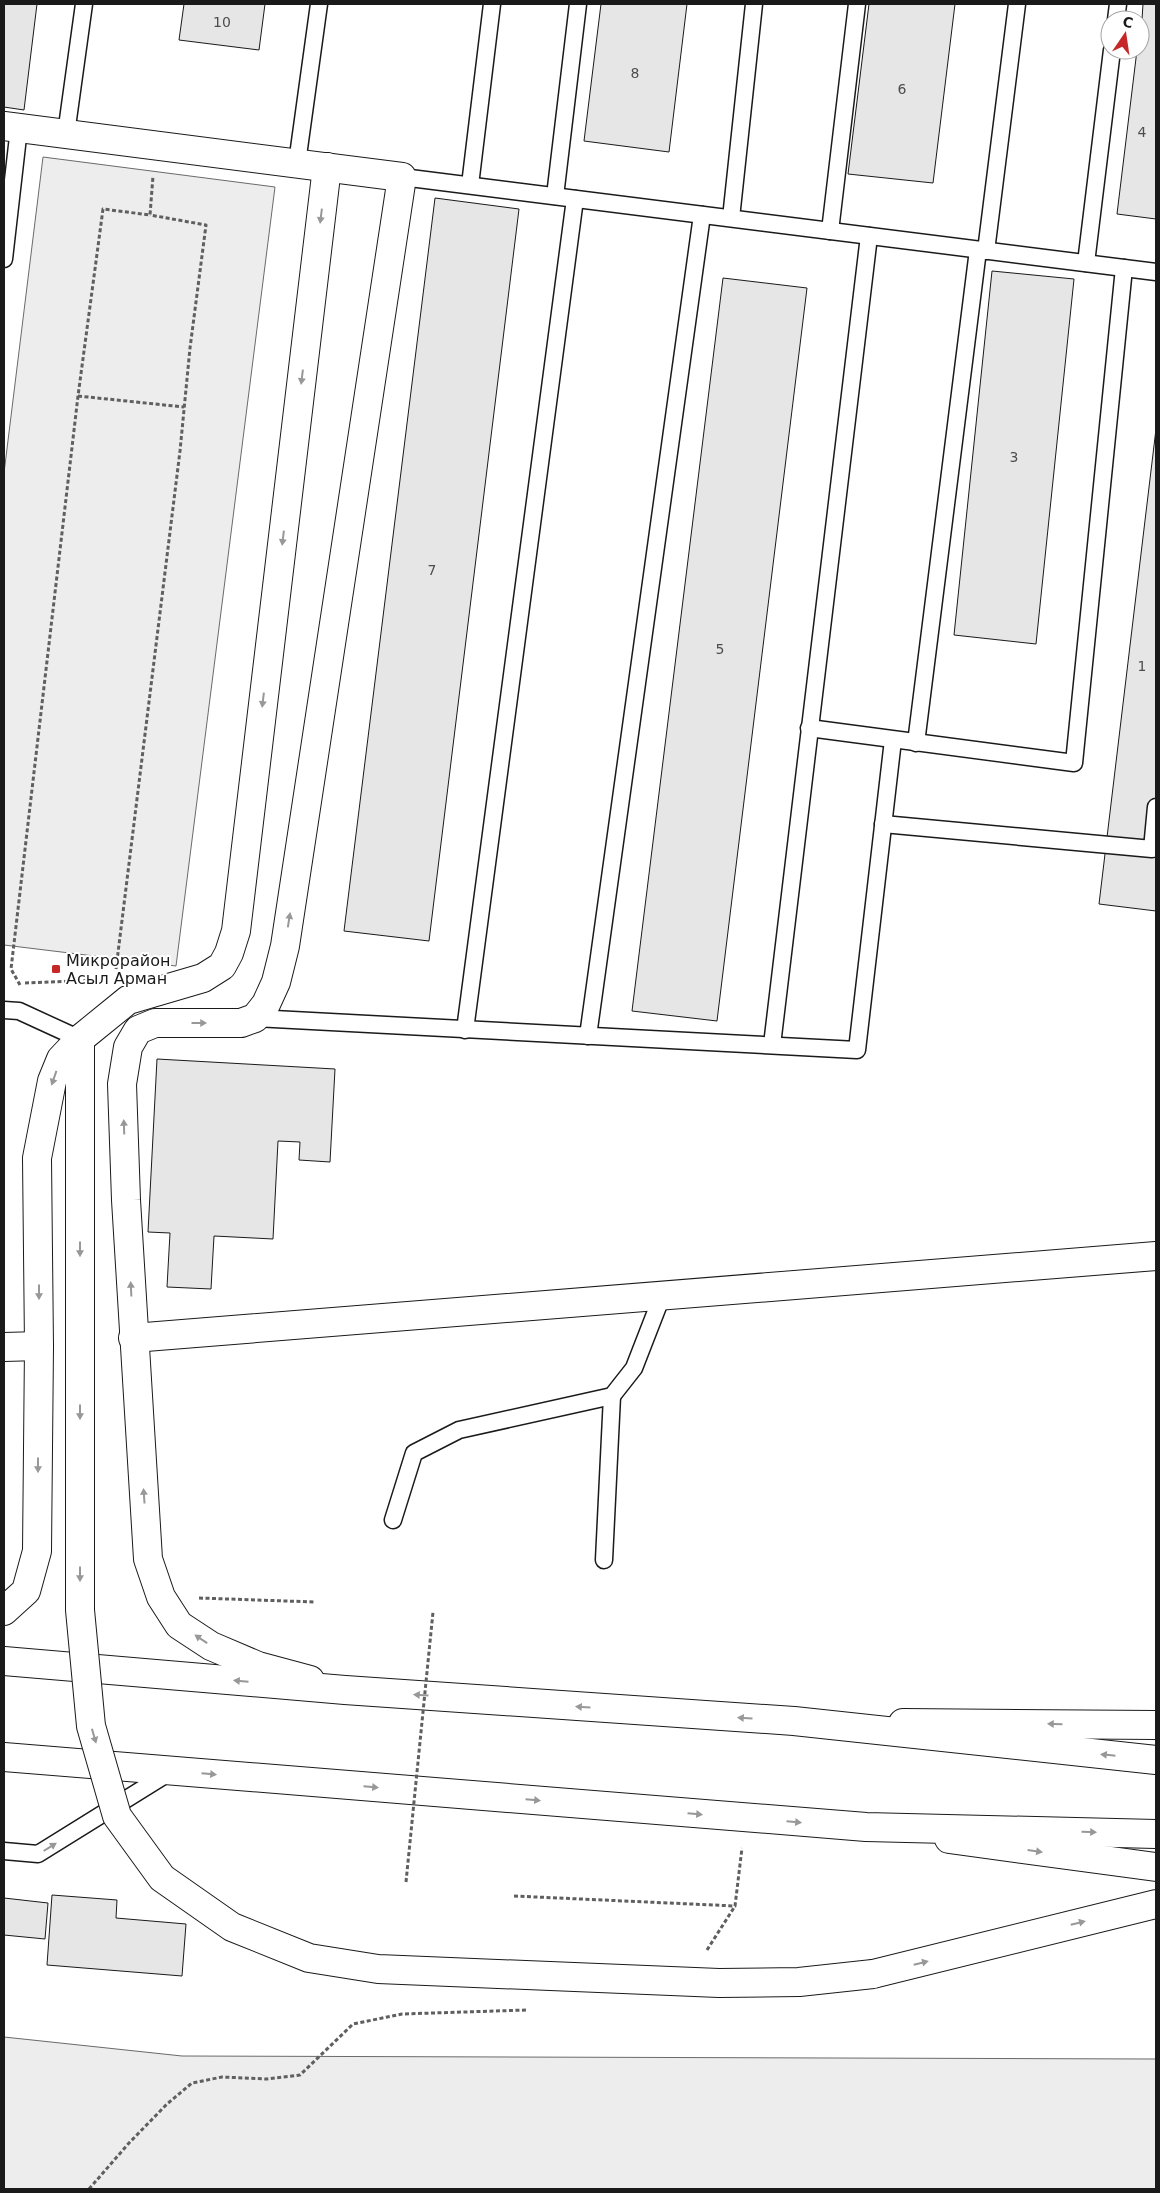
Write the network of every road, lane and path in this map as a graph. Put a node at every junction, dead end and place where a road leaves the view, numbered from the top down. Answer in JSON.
{"nodes":[{"id":1,"x":84,"y":4,"type":"edge"},
{"id":2,"x":319,"y":4,"type":"edge"},
{"id":3,"x":492,"y":4,"type":"edge"},
{"id":4,"x":578,"y":4,"type":"edge"},
{"id":5,"x":754,"y":4,"type":"edge"},
{"id":6,"x":857,"y":4,"type":"edge"},
{"id":7,"x":1017,"y":4,"type":"edge"},
{"id":8,"x":1111,"y":60,"type":"edge"},
{"id":9,"x":12,"y":127,"type":"edge"},
{"id":10,"x":66,"y":134,"type":"junction"},
{"id":11,"x":154,"y":145,"type":"junction"},
{"id":12,"x":298,"y":163,"type":"junction"},
{"id":13,"x":327,"y":167,"type":"junction"},
{"id":14,"x":402,"y":177,"type":"junction"},
{"id":15,"x":470,"y":185,"type":"junction"},
{"id":16,"x":555,"y":196,"type":"junction"},
{"id":17,"x":576,"y":198,"type":"junction"},
{"id":18,"x":702,"y":214,"type":"junction"},
{"id":19,"x":150,"y":215,"type":"junction"},
{"id":20,"x":731,"y":218,"type":"junction"},
{"id":21,"x":830,"y":231,"type":"junction"},
{"id":22,"x":869,"y":236,"type":"junction"},
{"id":23,"x":982,"y":250,"type":"junction"},
{"id":24,"x":4,"y":259,"type":"edge"},
{"id":25,"x":1086,"y":263,"type":"junction"},
{"id":26,"x":1124,"y":268,"type":"junction"},
{"id":27,"x":1156,"y":272,"type":"edge"},
{"id":28,"x":78,"y":396,"type":"junction"},
{"id":29,"x":184,"y":407,"type":"junction"},
{"id":30,"x":810,"y":728,"type":"junction"},
{"id":31,"x":893,"y":740,"type":"junction"},
{"id":32,"x":916,"y":742,"type":"junction"},
{"id":33,"x":1156,"y":807,"type":"edge"},
{"id":34,"x":883,"y":824,"type":"junction"},
{"id":35,"x":116,"y":970,"type":"dead end"},
{"id":36,"x":105,"y":980,"type":"dead end"},
{"id":37,"x":20,"y":983,"type":"junction"},
{"id":38,"x":11,"y":1010,"type":"edge"},
{"id":39,"x":255,"y":1018,"type":"junction"},
{"id":40,"x":465,"y":1030,"type":"junction"},
{"id":41,"x":588,"y":1036,"type":"junction"},
{"id":42,"x":80,"y":1039,"type":"junction"},
{"id":43,"x":772,"y":1045,"type":"junction"},
{"id":44,"x":1156,"y":1256,"type":"edge"},
{"id":45,"x":662,"y":1296,"type":"junction"},
{"id":46,"x":133,"y":1338,"type":"junction"},
{"id":47,"x":4,"y":1346,"type":"edge"},
{"id":48,"x":39,"y":1346,"type":"junction"},
{"id":49,"x":612,"y":1396,"type":"junction"},
{"id":50,"x":393,"y":1520,"type":"dead end"},
{"id":51,"x":604,"y":1560,"type":"dead end"},
{"id":52,"x":161,"y":1597,"type":"junction"},
{"id":53,"x":315,"y":1602,"type":"dead end"},
{"id":54,"x":4,"y":1610,"type":"edge"},
{"id":55,"x":433,"y":1612,"type":"dead end"},
{"id":56,"x":4,"y":1661,"type":"edge"},
{"id":57,"x":345,"y":1690,"type":"junction"},
{"id":58,"x":794,"y":1721,"type":"junction"},
{"id":59,"x":1156,"y":1725,"type":"edge"},
{"id":60,"x":4,"y":1757,"type":"edge"},
{"id":61,"x":1156,"y":1760,"type":"edge"},
{"id":62,"x":172,"y":1771,"type":"junction"},
{"id":63,"x":746,"y":1818,"type":"junction"},
{"id":64,"x":866,"y":1827,"type":"junction"},
{"id":65,"x":1156,"y":1834,"type":"edge"},
{"id":66,"x":4,"y":1852,"type":"edge"},
{"id":67,"x":1156,"y":1867,"type":"edge"},
{"id":68,"x":406,"y":1882,"type":"dead end"},
{"id":69,"x":514,"y":1896,"type":"dead end"},
{"id":70,"x":1156,"y":1904,"type":"edge"},
{"id":71,"x":735,"y":1906,"type":"junction"},
{"id":72,"x":704,"y":1955,"type":"dead end"},
{"id":73,"x":536,"y":2010,"type":"dead end"},
{"id":74,"x":88,"y":2189,"type":"edge"}],
"edges":[{"from":1,"to":10,"type":"lane"},
{"from":2,"to":12,"type":"lane"},
{"from":3,"to":15,"type":"lane"},
{"from":4,"to":16,"type":"lane"},
{"from":5,"to":20,"type":"lane"},
{"from":6,"to":21,"type":"lane"},
{"from":7,"to":23,"type":"lane"},
{"from":8,"to":25,"type":"lane"},
{"from":9,"to":10,"type":"main road"},
{"from":9,"to":24,"type":"lane"},
{"from":10,"to":11,"type":"main road"},
{"from":11,"to":12,"type":"main road"},
{"from":11,"to":19,"type":"path"},
{"from":12,"to":13,"type":"main road"},
{"from":13,"to":14,"type":"main road"},
{"from":13,"to":42,"type":"main road","one_way":true},
{"from":14,"to":15,"type":"lane"},
{"from":39,"to":14,"type":"main road","one_way":true},
{"from":15,"to":16,"type":"lane"},
{"from":16,"to":17,"type":"lane"},
{"from":17,"to":18,"type":"lane"},
{"from":17,"to":40,"type":"lane"},
{"from":18,"to":20,"type":"lane"},
{"from":18,"to":41,"type":"lane"},
{"from":19,"to":28,"type":"path"},
{"from":19,"to":29,"type":"path"},
{"from":20,"to":21,"type":"lane"},
{"from":21,"to":22,"type":"lane"},
{"from":22,"to":23,"type":"lane"},
{"from":22,"to":30,"type":"lane"},
{"from":23,"to":25,"type":"lane"},
{"from":23,"to":32,"type":"lane"},
{"from":25,"to":26,"type":"lane"},
{"from":26,"to":27,"type":"lane"},
{"from":26,"to":32,"type":"lane"},
{"from":28,"to":29,"type":"path"},
{"from":28,"to":37,"type":"path"},
{"from":29,"to":35,"type":"path"},
{"from":30,"to":31,"type":"lane"},
{"from":30,"to":43,"type":"lane"},
{"from":31,"to":32,"type":"lane"},
{"from":31,"to":34,"type":"lane"},
{"from":33,"to":34,"type":"lane"},
{"from":34,"to":43,"type":"lane"},
{"from":36,"to":37,"type":"path"},
{"from":37,"to":38,"type":"path"},
{"from":38,"to":42,"type":"lane"},
{"from":39,"to":40,"type":"lane"},
{"from":46,"to":39,"type":"main road","one_way":true},
{"from":40,"to":41,"type":"lane"},
{"from":41,"to":43,"type":"lane"},
{"from":42,"to":48,"type":"main road","one_way":true},
{"from":42,"to":70,"type":"main road","one_way":true,"bridge":true},
{"from":44,"to":45,"type":"main road"},
{"from":45,"to":46,"type":"main road"},
{"from":45,"to":49,"type":"lane"},
{"from":52,"to":46,"type":"main road","one_way":true},
{"from":47,"to":48,"type":"main road"},
{"from":48,"to":54,"type":"main road","one_way":true},
{"from":49,"to":50,"type":"lane"},
{"from":49,"to":51,"type":"lane"},
{"from":52,"to":53,"type":"path"},
{"from":57,"to":52,"type":"main road","one_way":true},
{"from":55,"to":68,"type":"path","bridge":true},
{"from":57,"to":56,"type":"main road","one_way":true},
{"from":58,"to":57,"type":"main road","one_way":true},
{"from":59,"to":58,"type":"main road","one_way":true},
{"from":61,"to":58,"type":"main road","one_way":true},
{"from":60,"to":62,"type":"main road"},
{"from":62,"to":63,"type":"main road","one_way":true},
{"from":66,"to":62,"type":"lane","one_way":true},
{"from":63,"to":64,"type":"main road","one_way":true},
{"from":63,"to":71,"type":"path"},
{"from":64,"to":65,"type":"main road","one_way":true},
{"from":64,"to":67,"type":"main road","one_way":true},
{"from":69,"to":71,"type":"path"},
{"from":71,"to":72,"type":"path"},
{"from":73,"to":74,"type":"path"}]}
